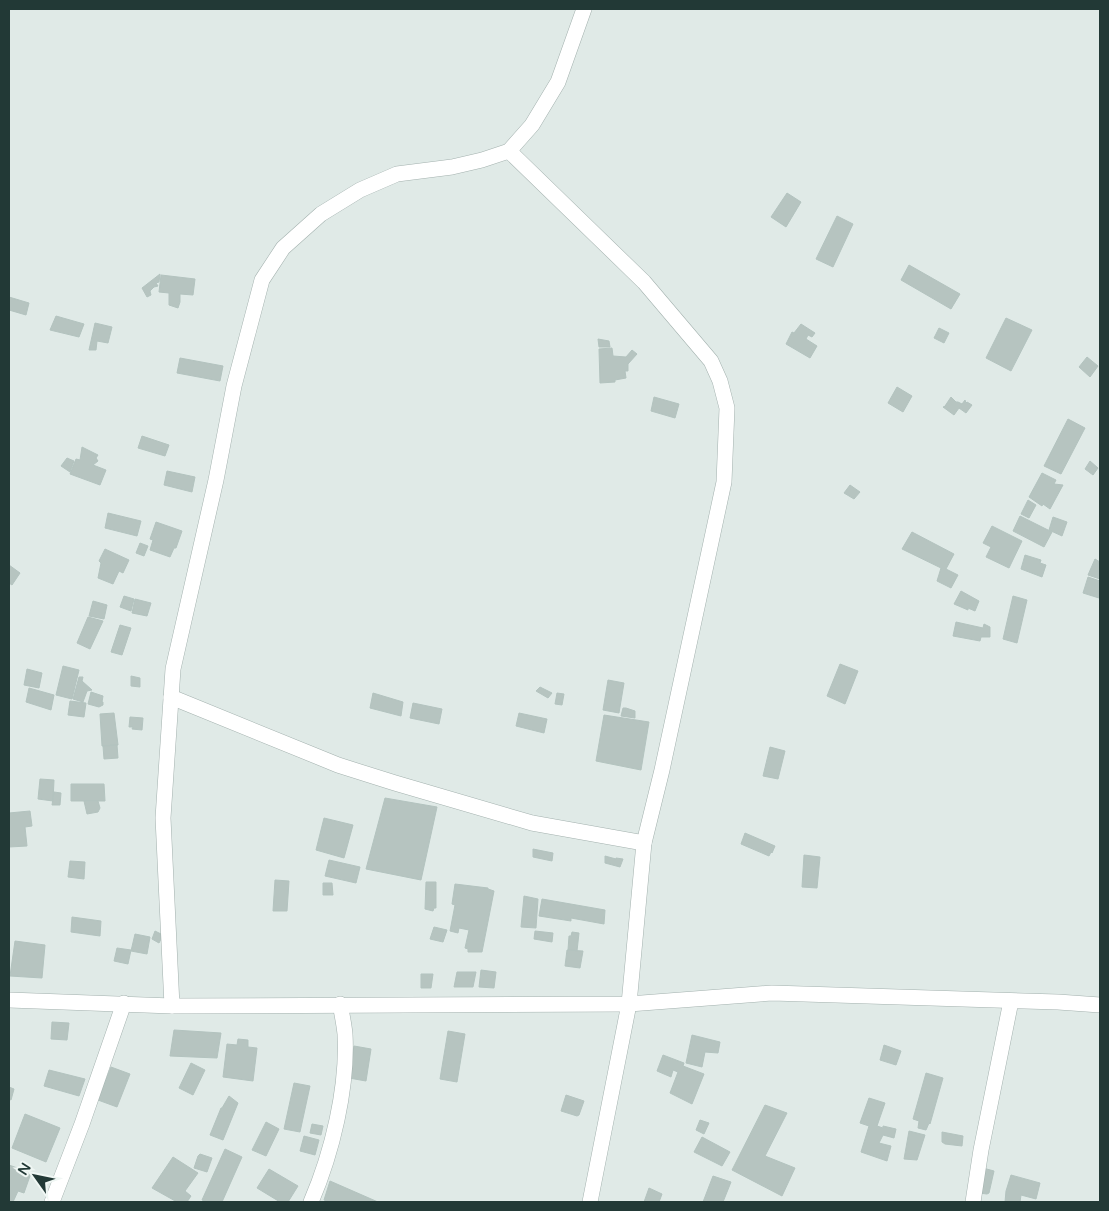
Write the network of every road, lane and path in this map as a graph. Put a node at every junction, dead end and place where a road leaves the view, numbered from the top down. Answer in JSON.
{"nodes":[{"id":1,"x":584,"y":9,"type":"edge"},
{"id":2,"x":509,"y":151,"type":"junction"},
{"id":3,"x":170,"y":696,"type":"junction"},
{"id":4,"x":644,"y":843,"type":"junction"},
{"id":5,"x":9,"y":1000,"type":"edge"},
{"id":6,"x":1011,"y":1001,"type":"junction"},
{"id":7,"x":124,"y":1003,"type":"junction"},
{"id":8,"x":340,"y":1004,"type":"junction"},
{"id":9,"x":629,"y":1004,"type":"junction"},
{"id":10,"x":1100,"y":1005,"type":"edge"},
{"id":11,"x":172,"y":1006,"type":"junction"},
{"id":12,"x":52,"y":1202,"type":"edge"},
{"id":13,"x":311,"y":1202,"type":"edge"},
{"id":14,"x":590,"y":1202,"type":"edge"},
{"id":15,"x":973,"y":1202,"type":"edge"}],
"edges":[{"from":1,"to":2,"type":"street"},
{"from":2,"to":3,"type":"street"},
{"from":2,"to":4,"type":"street"},
{"from":3,"to":4,"type":"street"},
{"from":3,"to":11,"type":"street"},
{"from":4,"to":9,"type":"street"},
{"from":5,"to":7,"type":"street"},
{"from":6,"to":9,"type":"street"},
{"from":6,"to":10,"type":"street"},
{"from":6,"to":15,"type":"street"},
{"from":7,"to":11,"type":"street"},
{"from":7,"to":12,"type":"street"},
{"from":8,"to":9,"type":"street"},
{"from":8,"to":11,"type":"street"},
{"from":8,"to":13,"type":"street"},
{"from":9,"to":14,"type":"street"}]}
